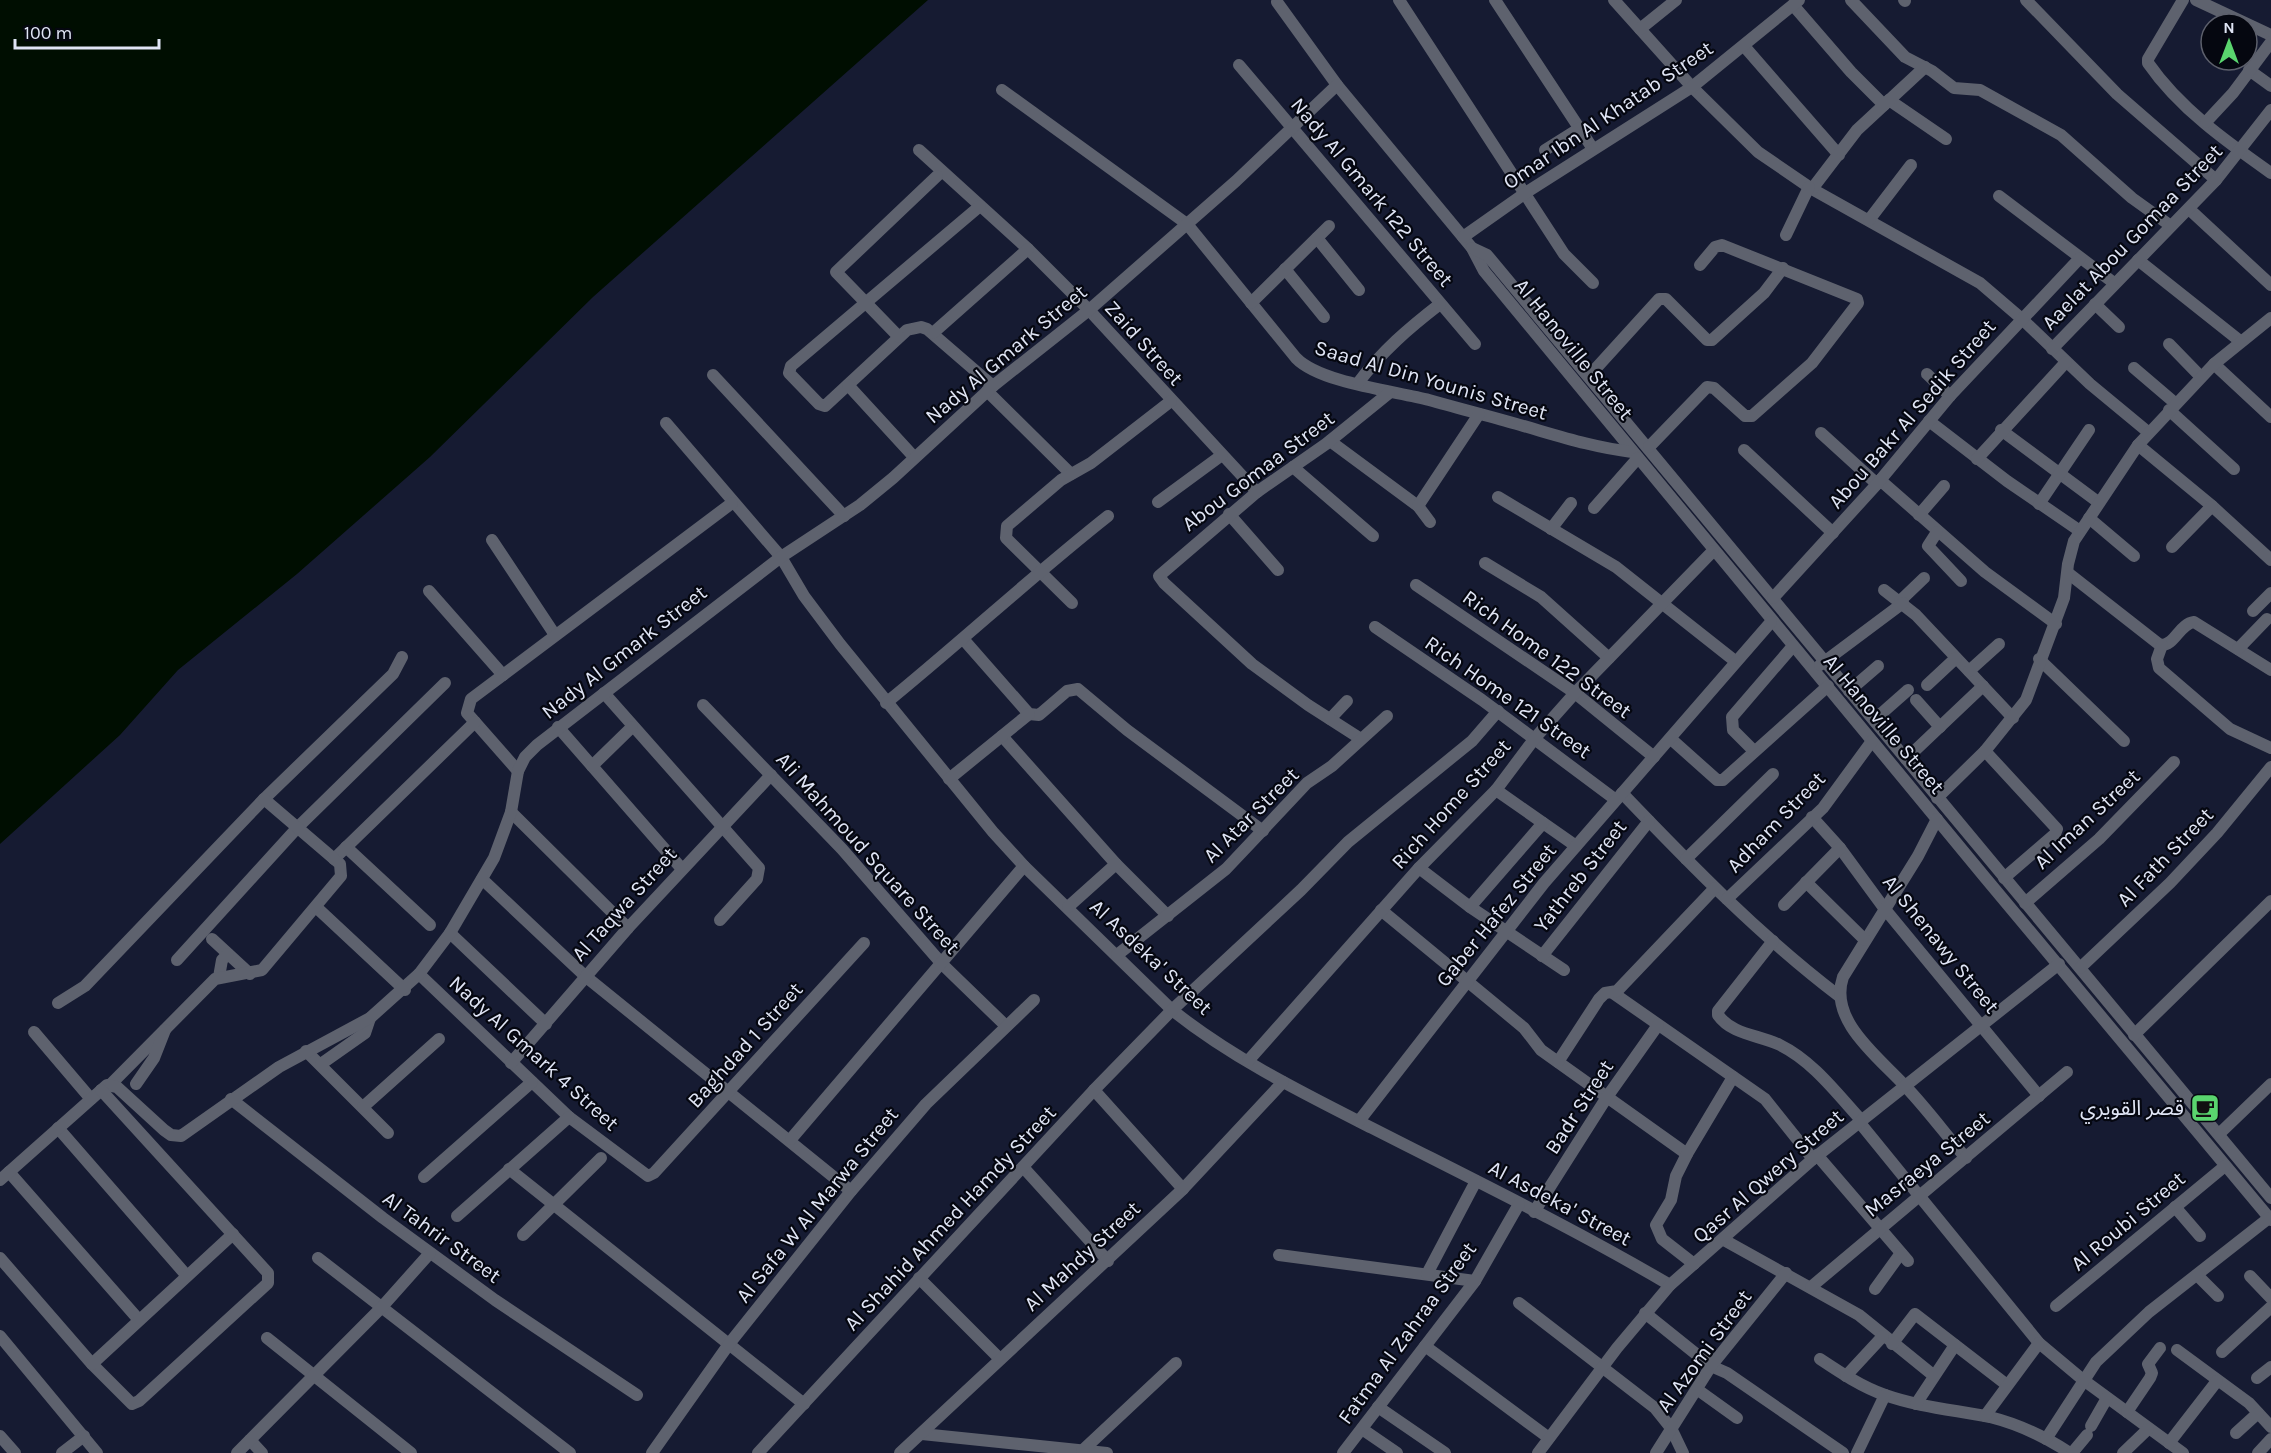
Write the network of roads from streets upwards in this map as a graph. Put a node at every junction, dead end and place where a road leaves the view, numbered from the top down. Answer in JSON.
{"nodes":[{"id":1,"x":1400,"y":0,"type":"edge"},
{"id":2,"x":1496,"y":0,"type":"edge"},
{"id":3,"x":1614,"y":0,"type":"edge"},
{"id":4,"x":1851,"y":0,"type":"edge"},
{"id":5,"x":2026,"y":0,"type":"edge"},
{"id":6,"x":2183,"y":0,"type":"edge"},
{"id":7,"x":2196,"y":0,"type":"edge"},
{"id":8,"x":1277,"y":2,"type":"dead end"},
{"id":9,"x":1668,"y":3,"type":"edge"},
{"id":10,"x":1796,"y":3,"type":"edge"},
{"id":11,"x":1640,"y":29,"type":"junction"},
{"id":12,"x":2271,"y":35,"type":"edge"},
{"id":13,"x":2271,"y":42,"type":"edge"},
{"id":14,"x":1744,"y":46,"type":"junction"},
{"id":15,"x":2259,"y":57,"type":"edge"},
{"id":16,"x":1239,"y":65,"type":"dead end"},
{"id":17,"x":1925,"y":67,"type":"junction"},
{"id":18,"x":2247,"y":72,"type":"edge"},
{"id":19,"x":2252,"y":72,"type":"edge"},
{"id":20,"x":1337,"y":85,"type":"junction"},
{"id":21,"x":2271,"y":86,"type":"edge"},
{"id":22,"x":1692,"y":87,"type":"junction"},
{"id":23,"x":1002,"y":90,"type":"dead end"},
{"id":24,"x":1887,"y":102,"type":"junction"},
{"id":25,"x":2271,"y":110,"type":"edge"},
{"id":26,"x":2206,"y":122,"type":"junction"},
{"id":27,"x":1292,"y":128,"type":"junction"},
{"id":28,"x":1580,"y":128,"type":"junction"},
{"id":29,"x":1946,"y":139,"type":"dead end"},
{"id":30,"x":1593,"y":149,"type":"junction"},
{"id":31,"x":919,"y":150,"type":"dead end"},
{"id":32,"x":1545,"y":150,"type":"dead end"},
{"id":33,"x":2240,"y":151,"type":"junction"},
{"id":34,"x":1839,"y":155,"type":"junction"},
{"id":35,"x":1911,"y":165,"type":"dead end"},
{"id":36,"x":2271,"y":173,"type":"edge"},
{"id":37,"x":937,"y":176,"type":"dead end"},
{"id":38,"x":2216,"y":180,"type":"junction"},
{"id":39,"x":1811,"y":188,"type":"junction"},
{"id":40,"x":1527,"y":192,"type":"junction"},
{"id":41,"x":1999,"y":196,"type":"dead end"},
{"id":42,"x":980,"y":206,"type":"junction"},
{"id":43,"x":2189,"y":208,"type":"junction"},
{"id":44,"x":1869,"y":220,"type":"junction"},
{"id":45,"x":1187,"y":224,"type":"junction"},
{"id":46,"x":1329,"y":226,"type":"dead end"},
{"id":47,"x":2171,"y":226,"type":"junction"},
{"id":48,"x":1786,"y":234,"type":"dead end"},
{"id":49,"x":1463,"y":237,"type":"junction"},
{"id":50,"x":1317,"y":238,"type":"junction"},
{"id":51,"x":1472,"y":248,"type":"junction"},
{"id":52,"x":1028,"y":249,"type":"junction"},
{"id":53,"x":2080,"y":258,"type":"junction"},
{"id":54,"x":2138,"y":260,"type":"junction"},
{"id":55,"x":1700,"y":265,"type":"dead end"},
{"id":56,"x":1783,"y":268,"type":"junction"},
{"id":57,"x":1285,"y":269,"type":"junction"},
{"id":58,"x":1593,"y":283,"type":"dead end"},
{"id":59,"x":2114,"y":284,"type":"junction"},
{"id":60,"x":2271,"y":285,"type":"edge"},
{"id":61,"x":1359,"y":290,"type":"dead end"},
{"id":62,"x":1251,"y":303,"type":"junction"},
{"id":63,"x":1440,"y":303,"type":"junction"},
{"id":64,"x":866,"y":304,"type":"junction"},
{"id":65,"x":2095,"y":304,"type":"junction"},
{"id":66,"x":1089,"y":310,"type":"junction"},
{"id":67,"x":1324,"y":317,"type":"dead end"},
{"id":68,"x":2271,"y":318,"type":"edge"},
{"id":69,"x":2022,"y":319,"type":"junction"},
{"id":70,"x":2119,"y":327,"type":"dead end"},
{"id":71,"x":933,"y":333,"type":"junction"},
{"id":72,"x":899,"y":337,"type":"junction"},
{"id":73,"x":2240,"y":341,"type":"junction"},
{"id":74,"x":1475,"y":344,"type":"dead end"},
{"id":75,"x":2169,"y":344,"type":"dead end"},
{"id":76,"x":2052,"y":349,"type":"junction"},
{"id":77,"x":2066,"y":362,"type":"junction"},
{"id":78,"x":2214,"y":364,"type":"junction"},
{"id":79,"x":2134,"y":368,"type":"dead end"},
{"id":80,"x":1927,"y":374,"type":"dead end"},
{"id":81,"x":713,"y":375,"type":"dead end"},
{"id":82,"x":1589,"y":376,"type":"junction"},
{"id":83,"x":2201,"y":377,"type":"junction"},
{"id":84,"x":1358,"y":383,"type":"junction"},
{"id":85,"x":848,"y":385,"type":"junction"},
{"id":86,"x":990,"y":388,"type":"junction"},
{"id":87,"x":1389,"y":393,"type":"junction"},
{"id":88,"x":1950,"y":396,"type":"junction"},
{"id":89,"x":1171,"y":401,"type":"junction"},
{"id":90,"x":2172,"y":407,"type":"junction"},
{"id":91,"x":1479,"y":414,"type":"junction"},
{"id":92,"x":2271,"y":417,"type":"edge"},
{"id":93,"x":1929,"y":422,"type":"junction"},
{"id":94,"x":666,"y":423,"type":"dead end"},
{"id":95,"x":2001,"y":430,"type":"junction"},
{"id":96,"x":2090,"y":430,"type":"dead end"},
{"id":97,"x":2148,"y":432,"type":"junction"},
{"id":98,"x":1821,"y":433,"type":"dead end"},
{"id":99,"x":1330,"y":441,"type":"junction"},
{"id":100,"x":2138,"y":445,"type":"junction"},
{"id":101,"x":1648,"y":447,"type":"junction"},
{"id":102,"x":1744,"y":450,"type":"dead end"},
{"id":103,"x":1222,"y":455,"type":"junction"},
{"id":104,"x":1635,"y":455,"type":"junction"},
{"id":105,"x":914,"y":457,"type":"junction"},
{"id":106,"x":1977,"y":459,"type":"junction"},
{"id":107,"x":1293,"y":467,"type":"junction"},
{"id":108,"x":2234,"y":469,"type":"dead end"},
{"id":109,"x":1071,"y":474,"type":"junction"},
{"id":110,"x":2058,"y":474,"type":"junction"},
{"id":111,"x":1878,"y":482,"type":"junction"},
{"id":112,"x":1944,"y":486,"type":"dead end"},
{"id":113,"x":1257,"y":492,"type":"junction"},
{"id":114,"x":1498,"y":497,"type":"dead end"},
{"id":115,"x":732,"y":502,"type":"junction"},
{"id":116,"x":1158,"y":502,"type":"dead end"},
{"id":117,"x":2098,"y":502,"type":"junction"},
{"id":118,"x":1572,"y":503,"type":"dead end"},
{"id":119,"x":2039,"y":504,"type":"junction"},
{"id":120,"x":1418,"y":506,"type":"junction"},
{"id":121,"x":2212,"y":506,"type":"junction"},
{"id":122,"x":1594,"y":508,"type":"dead end"},
{"id":123,"x":1229,"y":514,"type":"junction"},
{"id":124,"x":1919,"y":515,"type":"junction"},
{"id":125,"x":844,"y":516,"type":"junction"},
{"id":126,"x":1107,"y":516,"type":"dead end"},
{"id":127,"x":2088,"y":518,"type":"junction"},
{"id":128,"x":1430,"y":522,"type":"dead end"},
{"id":129,"x":1551,"y":529,"type":"junction"},
{"id":130,"x":2080,"y":531,"type":"junction"},
{"id":131,"x":1937,"y":532,"type":"junction"},
{"id":132,"x":1833,"y":533,"type":"junction"},
{"id":133,"x":1373,"y":536,"type":"dead end"},
{"id":134,"x":492,"y":540,"type":"dead end"},
{"id":135,"x":2172,"y":547,"type":"dead end"},
{"id":136,"x":1713,"y":551,"type":"junction"},
{"id":137,"x":2268,"y":553,"type":"edge"},
{"id":138,"x":2134,"y":556,"type":"dead end"},
{"id":139,"x":781,"y":557,"type":"junction"},
{"id":140,"x":1485,"y":563,"type":"dead end"},
{"id":141,"x":1278,"y":570,"type":"dead end"},
{"id":142,"x":1039,"y":571,"type":"junction"},
{"id":143,"x":2068,"y":573,"type":"junction"},
{"id":144,"x":1924,"y":578,"type":"dead end"},
{"id":145,"x":1961,"y":581,"type":"dead end"},
{"id":146,"x":1416,"y":585,"type":"dead end"},
{"id":147,"x":1884,"y":590,"type":"dead end"},
{"id":148,"x":429,"y":591,"type":"dead end"},
{"id":149,"x":2271,"y":593,"type":"edge"},
{"id":150,"x":1773,"y":598,"type":"junction"},
{"id":151,"x":1902,"y":602,"type":"junction"},
{"id":152,"x":1072,"y":603,"type":"dead end"},
{"id":153,"x":1663,"y":603,"type":"junction"},
{"id":154,"x":2253,"y":611,"type":"dead end"},
{"id":155,"x":2267,"y":619,"type":"dead end"},
{"id":156,"x":1771,"y":622,"type":"junction"},
{"id":157,"x":2056,"y":624,"type":"junction"},
{"id":158,"x":1375,"y":627,"type":"dead end"},
{"id":159,"x":555,"y":635,"type":"junction"},
{"id":160,"x":964,"y":640,"type":"junction"},
{"id":161,"x":1999,"y":644,"type":"dead end"},
{"id":162,"x":2162,"y":645,"type":"junction"},
{"id":163,"x":1793,"y":646,"type":"junction"},
{"id":164,"x":2238,"y":649,"type":"junction"},
{"id":165,"x":402,"y":657,"type":"dead end"},
{"id":166,"x":1609,"y":658,"type":"junction"},
{"id":167,"x":1956,"y":658,"type":"junction"},
{"id":168,"x":2039,"y":659,"type":"junction"},
{"id":169,"x":1736,"y":661,"type":"junction"},
{"id":170,"x":1825,"y":661,"type":"junction"},
{"id":171,"x":1878,"y":666,"type":"dead end"},
{"id":172,"x":1814,"y":670,"type":"junction"},
{"id":173,"x":2271,"y":670,"type":"edge"},
{"id":174,"x":1969,"y":671,"type":"junction"},
{"id":175,"x":503,"y":675,"type":"junction"},
{"id":176,"x":445,"y":683,"type":"dead end"},
{"id":177,"x":1927,"y":685,"type":"dead end"},
{"id":178,"x":1828,"y":686,"type":"junction"},
{"id":179,"x":1983,"y":686,"type":"junction"},
{"id":180,"x":1908,"y":690,"type":"dead end"},
{"id":181,"x":1849,"y":691,"type":"junction"},
{"id":182,"x":604,"y":693,"type":"junction"},
{"id":183,"x":1575,"y":693,"type":"junction"},
{"id":184,"x":1916,"y":700,"type":"dead end"},
{"id":185,"x":1347,"y":701,"type":"dead end"},
{"id":186,"x":886,"y":703,"type":"junction"},
{"id":187,"x":704,"y":705,"type":"dead end"},
{"id":188,"x":1498,"y":711,"type":"junction"},
{"id":189,"x":1029,"y":714,"type":"junction"},
{"id":190,"x":1387,"y":716,"type":"dead end"},
{"id":191,"x":2013,"y":718,"type":"junction"},
{"id":192,"x":1330,"y":719,"type":"junction"},
{"id":193,"x":1874,"y":720,"type":"junction"},
{"id":194,"x":475,"y":722,"type":"junction"},
{"id":195,"x":558,"y":727,"type":"junction"},
{"id":196,"x":632,"y":727,"type":"junction"},
{"id":197,"x":1940,"y":727,"type":"junction"},
{"id":198,"x":1002,"y":736,"type":"junction"},
{"id":199,"x":1535,"y":738,"type":"junction"},
{"id":200,"x":1361,"y":739,"type":"junction"},
{"id":201,"x":1671,"y":739,"type":"junction"},
{"id":202,"x":1872,"y":741,"type":"junction"},
{"id":203,"x":2124,"y":741,"type":"dead end"},
{"id":204,"x":2271,"y":748,"type":"edge"},
{"id":205,"x":1754,"y":751,"type":"junction"},
{"id":206,"x":1985,"y":751,"type":"junction"},
{"id":207,"x":1654,"y":757,"type":"junction"},
{"id":208,"x":1906,"y":759,"type":"junction"},
{"id":209,"x":2174,"y":762,"type":"dead end"},
{"id":210,"x":592,"y":766,"type":"junction"},
{"id":211,"x":2271,"y":767,"type":"edge"},
{"id":212,"x":518,"y":771,"type":"junction"},
{"id":213,"x":1773,"y":774,"type":"dead end"},
{"id":214,"x":771,"y":775,"type":"junction"},
{"id":215,"x":949,"y":779,"type":"junction"},
{"id":216,"x":1496,"y":790,"type":"junction"},
{"id":217,"x":1619,"y":796,"type":"junction"},
{"id":218,"x":1937,"y":798,"type":"junction"},
{"id":219,"x":264,"y":799,"type":"junction"},
{"id":220,"x":511,"y":813,"type":"junction"},
{"id":221,"x":1812,"y":817,"type":"junction"},
{"id":222,"x":1937,"y":819,"type":"junction"},
{"id":223,"x":1649,"y":821,"type":"junction"},
{"id":224,"x":1543,"y":824,"type":"junction"},
{"id":225,"x":721,"y":826,"type":"junction"},
{"id":226,"x":298,"y":827,"type":"junction"},
{"id":227,"x":1263,"y":831,"type":"junction"},
{"id":228,"x":1576,"y":846,"type":"junction"},
{"id":229,"x":346,"y":847,"type":"junction"},
{"id":230,"x":1840,"y":848,"type":"junction"},
{"id":231,"x":334,"y":859,"type":"junction"},
{"id":232,"x":1686,"y":859,"type":"junction"},
{"id":233,"x":1116,"y":864,"type":"junction"},
{"id":234,"x":1024,"y":866,"type":"junction"},
{"id":235,"x":1419,"y":868,"type":"junction"},
{"id":236,"x":682,"y":869,"type":"junction"},
{"id":237,"x":2004,"y":878,"type":"junction"},
{"id":238,"x":482,"y":879,"type":"junction"},
{"id":239,"x":1806,"y":882,"type":"junction"},
{"id":240,"x":1715,"y":888,"type":"junction"},
{"id":241,"x":1727,"y":899,"type":"junction"},
{"id":242,"x":2271,"y":901,"type":"edge"},
{"id":243,"x":2025,"y":903,"type":"junction"},
{"id":244,"x":1784,"y":905,"type":"dead end"},
{"id":245,"x":316,"y":907,"type":"junction"},
{"id":246,"x":1068,"y":907,"type":"junction"},
{"id":247,"x":1470,"y":907,"type":"junction"},
{"id":248,"x":1884,"y":908,"type":"junction"},
{"id":249,"x":1381,"y":910,"type":"junction"},
{"id":250,"x":1168,"y":916,"type":"junction"},
{"id":251,"x":720,"y":920,"type":"dead end"},
{"id":252,"x":430,"y":925,"type":"dead end"},
{"id":253,"x":628,"y":928,"type":"junction"},
{"id":254,"x":1506,"y":932,"type":"junction"},
{"id":255,"x":450,"y":933,"type":"junction"},
{"id":256,"x":212,"y":939,"type":"dead end"},
{"id":257,"x":1865,"y":940,"type":"junction"},
{"id":258,"x":1773,"y":941,"type":"junction"},
{"id":259,"x":864,"y":943,"type":"dead end"},
{"id":260,"x":228,"y":954,"type":"junction"},
{"id":261,"x":1117,"y":955,"type":"junction"},
{"id":262,"x":1542,"y":956,"type":"junction"},
{"id":263,"x":177,"y":960,"type":"dead end"},
{"id":264,"x":942,"y":964,"type":"junction"},
{"id":265,"x":2059,"y":964,"type":"junction"},
{"id":266,"x":2080,"y":968,"type":"junction"},
{"id":267,"x":1564,"y":970,"type":"dead end"},
{"id":268,"x":250,"y":974,"type":"junction"},
{"id":269,"x":419,"y":974,"type":"junction"},
{"id":270,"x":585,"y":976,"type":"junction"},
{"id":271,"x":219,"y":977,"type":"junction"},
{"id":272,"x":1467,"y":982,"type":"junction"},
{"id":273,"x":405,"y":990,"type":"junction"},
{"id":274,"x":1613,"y":993,"type":"junction"},
{"id":275,"x":1839,"y":996,"type":"junction"},
{"id":276,"x":1034,"y":1000,"type":"dead end"},
{"id":277,"x":58,"y":1003,"type":"dead end"},
{"id":278,"x":1172,"y":1010,"type":"junction"},
{"id":279,"x":370,"y":1018,"type":"junction"},
{"id":280,"x":546,"y":1024,"type":"junction"},
{"id":281,"x":1658,"y":1025,"type":"junction"},
{"id":282,"x":1006,"y":1026,"type":"junction"},
{"id":283,"x":1982,"y":1027,"type":"junction"},
{"id":284,"x":165,"y":1028,"type":"junction"},
{"id":285,"x":34,"y":1032,"type":"dead end"},
{"id":286,"x":2134,"y":1035,"type":"junction"},
{"id":287,"x":439,"y":1039,"type":"dead end"},
{"id":288,"x":306,"y":1051,"type":"junction"},
{"id":289,"x":1248,"y":1061,"type":"junction"},
{"id":290,"x":1558,"y":1062,"type":"junction"},
{"id":291,"x":511,"y":1063,"type":"junction"},
{"id":292,"x":321,"y":1064,"type":"junction"},
{"id":293,"x":2067,"y":1072,"type":"dead end"},
{"id":294,"x":1733,"y":1077,"type":"junction"},
{"id":295,"x":532,"y":1082,"type":"junction"},
{"id":296,"x":1283,"y":1082,"type":"junction"},
{"id":297,"x":136,"y":1084,"type":"dead end"},
{"id":298,"x":2271,"y":1084,"type":"edge"},
{"id":299,"x":106,"y":1087,"type":"junction"},
{"id":300,"x":1906,"y":1087,"type":"junction"},
{"id":301,"x":1094,"y":1090,"type":"junction"},
{"id":302,"x":729,"y":1092,"type":"junction"},
{"id":303,"x":2039,"y":1096,"type":"junction"},
{"id":304,"x":1607,"y":1097,"type":"junction"},
{"id":305,"x":91,"y":1099,"type":"junction"},
{"id":306,"x":231,"y":1099,"type":"junction"},
{"id":307,"x":363,"y":1107,"type":"junction"},
{"id":308,"x":569,"y":1117,"type":"junction"},
{"id":309,"x":1359,"y":1121,"type":"junction"},
{"id":310,"x":1861,"y":1122,"type":"junction"},
{"id":311,"x":58,"y":1128,"type":"junction"},
{"id":312,"x":388,"y":1133,"type":"dead end"},
{"id":313,"x":2219,"y":1134,"type":"junction"},
{"id":314,"x":791,"y":1139,"type":"junction"},
{"id":315,"x":1687,"y":1154,"type":"junction"},
{"id":316,"x":1815,"y":1157,"type":"junction"},
{"id":317,"x":601,"y":1158,"type":"dead end"},
{"id":318,"x":1966,"y":1158,"type":"junction"},
{"id":319,"x":2224,"y":1166,"type":"junction"},
{"id":320,"x":1023,"y":1167,"type":"junction"},
{"id":321,"x":509,"y":1169,"type":"junction"},
{"id":322,"x":654,"y":1173,"type":"joint"},
{"id":323,"x":4,"y":1176,"type":"edge"},
{"id":324,"x":424,"y":1177,"type":"dead end"},
{"id":325,"x":1476,"y":1181,"type":"junction"},
{"id":326,"x":2267,"y":1184,"type":"edge"},
{"id":327,"x":1183,"y":1189,"type":"junction"},
{"id":328,"x":851,"y":1191,"type":"junction"},
{"id":329,"x":2251,"y":1196,"type":"junction"},
{"id":330,"x":1919,"y":1197,"type":"junction"},
{"id":331,"x":2271,"y":1198,"type":"edge"},
{"id":332,"x":554,"y":1204,"type":"junction"},
{"id":333,"x":1519,"y":1204,"type":"junction"},
{"id":334,"x":2175,"y":1207,"type":"junction"},
{"id":335,"x":1534,"y":1212,"type":"junction"},
{"id":336,"x":457,"y":1216,"type":"dead end"},
{"id":337,"x":2270,"y":1219,"type":"edge"},
{"id":338,"x":1879,"y":1228,"type":"junction"},
{"id":339,"x":233,"y":1234,"type":"junction"},
{"id":340,"x":523,"y":1235,"type":"dead end"},
{"id":341,"x":2200,"y":1236,"type":"dead end"},
{"id":342,"x":1724,"y":1240,"type":"junction"},
{"id":343,"x":430,"y":1253,"type":"junction"},
{"id":344,"x":1279,"y":1255,"type":"dead end"},
{"id":345,"x":0,"y":1258,"type":"edge"},
{"id":346,"x":318,"y":1258,"type":"dead end"},
{"id":347,"x":1108,"y":1261,"type":"junction"},
{"id":348,"x":1694,"y":1264,"type":"junction"},
{"id":349,"x":1786,"y":1273,"type":"junction"},
{"id":350,"x":1427,"y":1274,"type":"junction"},
{"id":351,"x":2197,"y":1275,"type":"junction"},
{"id":352,"x":187,"y":1276,"type":"junction"},
{"id":353,"x":2250,"y":1276,"type":"dead end"},
{"id":354,"x":919,"y":1278,"type":"junction"},
{"id":355,"x":1475,"y":1281,"type":"junction"},
{"id":356,"x":1670,"y":1285,"type":"junction"},
{"id":357,"x":1811,"y":1287,"type":"junction"},
{"id":358,"x":1875,"y":1289,"type":"dead end"},
{"id":359,"x":2218,"y":1296,"type":"dead end"},
{"id":360,"x":2271,"y":1298,"type":"edge"},
{"id":361,"x":1519,"y":1304,"type":"dead end"},
{"id":362,"x":2056,"y":1306,"type":"dead end"},
{"id":363,"x":2271,"y":1307,"type":"edge"},
{"id":364,"x":381,"y":1308,"type":"junction"},
{"id":365,"x":1645,"y":1313,"type":"junction"},
{"id":366,"x":139,"y":1320,"type":"junction"},
{"id":367,"x":0,"y":1336,"type":"edge"},
{"id":368,"x":267,"y":1338,"type":"dead end"},
{"id":369,"x":1888,"y":1340,"type":"junction"},
{"id":370,"x":2039,"y":1343,"type":"junction"},
{"id":371,"x":729,"y":1344,"type":"junction"},
{"id":372,"x":1955,"y":1345,"type":"junction"},
{"id":373,"x":1425,"y":1346,"type":"junction"},
{"id":374,"x":2160,"y":1348,"type":"dead end"},
{"id":375,"x":2177,"y":1350,"type":"dead end"},
{"id":376,"x":2222,"y":1352,"type":"dead end"},
{"id":377,"x":1000,"y":1359,"type":"junction"},
{"id":378,"x":1820,"y":1359,"type":"dead end"},
{"id":379,"x":1176,"y":1363,"type":"dead end"},
{"id":380,"x":92,"y":1364,"type":"junction"},
{"id":381,"x":1711,"y":1366,"type":"junction"},
{"id":382,"x":2271,"y":1367,"type":"edge"},
{"id":383,"x":1602,"y":1368,"type":"junction"},
{"id":384,"x":315,"y":1374,"type":"junction"},
{"id":385,"x":1846,"y":1376,"type":"junction"},
{"id":386,"x":1934,"y":1376,"type":"junction"},
{"id":387,"x":2257,"y":1378,"type":"dead end"},
{"id":388,"x":2082,"y":1379,"type":"junction"},
{"id":389,"x":2217,"y":1381,"type":"junction"},
{"id":390,"x":2007,"y":1385,"type":"junction"},
{"id":391,"x":1698,"y":1390,"type":"junction"},
{"id":392,"x":637,"y":1395,"type":"dead end"},
{"id":393,"x":1885,"y":1395,"type":"junction"},
{"id":394,"x":2108,"y":1398,"type":"junction"},
{"id":395,"x":804,"y":1404,"type":"junction"},
{"id":396,"x":1916,"y":1404,"type":"junction"},
{"id":397,"x":1378,"y":1407,"type":"junction"},
{"id":398,"x":2127,"y":1412,"type":"junction"},
{"id":399,"x":2258,"y":1413,"type":"junction"},
{"id":400,"x":1985,"y":1416,"type":"junction"},
{"id":401,"x":1737,"y":1418,"type":"dead end"},
{"id":402,"x":2271,"y":1427,"type":"edge"},
{"id":403,"x":1671,"y":1428,"type":"junction"},
{"id":404,"x":1362,"y":1429,"type":"junction"},
{"id":405,"x":2148,"y":1429,"type":"junction"},
{"id":406,"x":2236,"y":1432,"type":"dead end"},
{"id":407,"x":922,"y":1434,"type":"junction"},
{"id":408,"x":0,"y":1436,"type":"edge"},
{"id":409,"x":84,"y":1436,"type":"junction"},
{"id":410,"x":1549,"y":1438,"type":"junction"},
{"id":411,"x":2271,"y":1438,"type":"edge"},
{"id":412,"x":250,"y":1440,"type":"junction"},
{"id":413,"x":2052,"y":1446,"type":"edge"},
{"id":414,"x":1828,"y":1449,"type":"edge"},
{"id":415,"x":2174,"y":1449,"type":"edge"},
{"id":416,"x":1082,"y":1450,"type":"junction"},
{"id":417,"x":1104,"y":1452,"type":"edge"},
{"id":418,"x":15,"y":1453,"type":"edge"},
{"id":419,"x":62,"y":1453,"type":"edge"},
{"id":420,"x":97,"y":1453,"type":"edge"},
{"id":421,"x":237,"y":1453,"type":"edge"},
{"id":422,"x":262,"y":1453,"type":"edge"},
{"id":423,"x":411,"y":1453,"type":"edge"},
{"id":424,"x":570,"y":1453,"type":"edge"},
{"id":425,"x":652,"y":1453,"type":"edge"},
{"id":426,"x":758,"y":1453,"type":"edge"},
{"id":427,"x":900,"y":1453,"type":"edge"},
{"id":428,"x":1343,"y":1453,"type":"edge"},
{"id":429,"x":1397,"y":1453,"type":"edge"},
{"id":430,"x":1445,"y":1453,"type":"edge"},
{"id":431,"x":1538,"y":1453,"type":"edge"},
{"id":432,"x":1656,"y":1453,"type":"edge"},
{"id":433,"x":1683,"y":1453,"type":"edge"},
{"id":434,"x":1843,"y":1453,"type":"edge"},
{"id":435,"x":1857,"y":1453,"type":"edge"},
{"id":436,"x":2071,"y":1453,"type":"edge"},
{"id":437,"x":2123,"y":1453,"type":"edge"},
{"id":438,"x":2258,"y":1453,"type":"edge"}],
"edges":[{"from":1,"to":40,"type":"street"},
{"from":2,"to":28,"type":"street"},
{"from":3,"to":11,"type":"street"},
{"from":4,"to":17,"type":"street"},
{"from":5,"to":38,"type":"street"},
{"from":6,"to":26,"type":"street"},
{"from":7,"to":12,"type":"street"},
{"from":8,"to":20,"type":"street","name":"Al Hanoville Street"},
{"from":9,"to":11,"type":"street"},
{"from":10,"to":14,"type":"street","name":"Omar Ibn Al Khatab Street"},
{"from":10,"to":24,"type":"street"},
{"from":11,"to":22,"type":"street"},
{"from":13,"to":15,"type":"street"},
{"from":14,"to":22,"type":"street","name":"Omar Ibn Al Khatab Street"},
{"from":14,"to":34,"type":"street"},
{"from":16,"to":27,"type":"street","name":"Nady Al Gmark 122 Street"},
{"from":17,"to":24,"type":"street"},
{"from":17,"to":47,"type":"street"},
{"from":18,"to":26,"type":"street"},
{"from":19,"to":21,"type":"street"},
{"from":20,"to":27,"type":"street","name":"Nady Al Gmark Street"},
{"from":20,"to":49,"type":"street","name":"Al Hanoville Street"},
{"from":22,"to":30,"type":"street","name":"Omar Ibn Al Khatab Street"},
{"from":22,"to":39,"type":"street"},
{"from":23,"to":45,"type":"street","name":"Saad Al Din Younis Street"},
{"from":24,"to":29,"type":"street"},
{"from":24,"to":34,"type":"street"},
{"from":25,"to":33,"type":"street","name":"Aaelat Abou Gomaa Street"},
{"from":26,"to":33,"type":"street"},
{"from":27,"to":45,"type":"street","name":"Nady Al Gmark Street"},
{"from":27,"to":63,"type":"street","name":"Nady Al Gmark 122 Street"},
{"from":28,"to":30,"type":"street"},
{"from":28,"to":32,"type":"street"},
{"from":30,"to":40,"type":"street","name":"Omar Ibn Al Khatab Street"},
{"from":31,"to":42,"type":"street","name":"Zaid Street"},
{"from":33,"to":36,"type":"street"},
{"from":33,"to":38,"type":"street","name":"Aaelat Abou Gomaa Street"},
{"from":34,"to":39,"type":"street"},
{"from":35,"to":44,"type":"street"},
{"from":37,"to":64,"type":"street"},
{"from":38,"to":43,"type":"street","name":"Aaelat Abou Gomaa Street"},
{"from":39,"to":44,"type":"street"},
{"from":39,"to":48,"type":"street"},
{"from":40,"to":49,"type":"street","name":"Omar Ibn Al Khatab Street"},
{"from":40,"to":58,"type":"street"},
{"from":41,"to":53,"type":"street"},
{"from":42,"to":52,"type":"street","name":"Zaid Street"},
{"from":42,"to":64,"type":"street"},
{"from":43,"to":47,"type":"street","name":"Aaelat Abou Gomaa Street"},
{"from":43,"to":60,"type":"street"},
{"from":44,"to":69,"type":"street"},
{"from":45,"to":62,"type":"street","name":"Saad Al Din Younis Street"},
{"from":45,"to":66,"type":"street","name":"Nady Al Gmark Street"},
{"from":46,"to":50,"type":"street"},
{"from":47,"to":54,"type":"street","name":"Aaelat Abou Gomaa Street"},
{"from":49,"to":51,"type":"street","name":"Al Hanoville Street"},
{"from":50,"to":57,"type":"street"},
{"from":50,"to":61,"type":"street"},
{"from":51,"to":82,"type":"street","name":"Al Hanoville Street"},
{"from":51,"to":104,"type":"street","name":"Al Hanoville Street"},
{"from":52,"to":66,"type":"street","name":"Zaid Street"},
{"from":52,"to":71,"type":"street"},
{"from":53,"to":59,"type":"street"},
{"from":53,"to":69,"type":"street","name":"Abou Bakr Al Sedik Street"},
{"from":54,"to":59,"type":"street","name":"Aaelat Abou Gomaa Street"},
{"from":54,"to":73,"type":"street"},
{"from":55,"to":56,"type":"street"},
{"from":56,"to":82,"type":"street"},
{"from":56,"to":101,"type":"street"},
{"from":57,"to":62,"type":"street"},
{"from":57,"to":67,"type":"street"},
{"from":59,"to":65,"type":"street","name":"Aaelat Abou Gomaa Street"},
{"from":62,"to":84,"type":"street","name":"Saad Al Din Younis Street"},
{"from":63,"to":74,"type":"street","name":"Nady Al Gmark 122 Street"},
{"from":63,"to":84,"type":"street"},
{"from":64,"to":72,"type":"street"},
{"from":64,"to":85,"type":"street"},
{"from":65,"to":70,"type":"street"},
{"from":65,"to":76,"type":"street","name":"Aaelat Abou Gomaa Street"},
{"from":66,"to":86,"type":"street","name":"Nady Al Gmark Street"},
{"from":66,"to":89,"type":"street","name":"Zaid Street"},
{"from":68,"to":73,"type":"street"},
{"from":69,"to":76,"type":"street"},
{"from":69,"to":88,"type":"street","name":"Abou Bakr Al Sedik Street"},
{"from":71,"to":72,"type":"street"},
{"from":71,"to":86,"type":"street"},
{"from":72,"to":85,"type":"street"},
{"from":73,"to":78,"type":"street"},
{"from":75,"to":83,"type":"street"},
{"from":76,"to":77,"type":"street"},
{"from":77,"to":95,"type":"street"},
{"from":77,"to":97,"type":"street"},
{"from":78,"to":83,"type":"street"},
{"from":78,"to":92,"type":"street"},
{"from":79,"to":90,"type":"street"},
{"from":80,"to":88,"type":"street"},
{"from":81,"to":125,"type":"street"},
{"from":82,"to":101,"type":"street","name":"Al Hanoville Street"},
{"from":83,"to":90,"type":"street"},
{"from":84,"to":87,"type":"street","name":"Saad Al Din Younis Street"},
{"from":85,"to":105,"type":"street"},
{"from":86,"to":105,"type":"street","name":"Nady Al Gmark Street"},
{"from":86,"to":109,"type":"street"},
{"from":87,"to":91,"type":"street","name":"Saad Al Din Younis Street"},
{"from":87,"to":99,"type":"street","name":"Abou Gomaa Street"},
{"from":88,"to":93,"type":"street","name":"Abou Bakr Al Sedik Street"},
{"from":89,"to":103,"type":"street","name":"Zaid Street"},
{"from":89,"to":109,"type":"street"},
{"from":90,"to":97,"type":"street"},
{"from":90,"to":108,"type":"street"},
{"from":91,"to":104,"type":"street","name":"Saad Al Din Younis Street"},
{"from":91,"to":120,"type":"street"},
{"from":93,"to":106,"type":"street"},
{"from":93,"to":111,"type":"street","name":"Abou Bakr Al Sedik Street"},
{"from":94,"to":115,"type":"street","name":"Al Asdeka' Street"},
{"from":95,"to":106,"type":"street"},
{"from":95,"to":110,"type":"street"},
{"from":96,"to":110,"type":"street"},
{"from":97,"to":100,"type":"street"},
{"from":98,"to":111,"type":"street"},
{"from":99,"to":107,"type":"street","name":"Abou Gomaa Street"},
{"from":99,"to":120,"type":"street"},
{"from":100,"to":117,"type":"street"},
{"from":100,"to":121,"type":"street"},
{"from":101,"to":150,"type":"street","name":"Al Hanoville Street"},
{"from":102,"to":132,"type":"street"},
{"from":103,"to":113,"type":"street","name":"Zaid Street"},
{"from":103,"to":116,"type":"street"},
{"from":104,"to":122,"type":"street"},
{"from":104,"to":136,"type":"street","name":"Al Hanoville Street"},
{"from":105,"to":125,"type":"street","name":"Nady Al Gmark Street"},
{"from":106,"to":119,"type":"street"},
{"from":107,"to":113,"type":"street","name":"Abou Gomaa Street"},
{"from":107,"to":133,"type":"street"},
{"from":109,"to":142,"type":"street"},
{"from":110,"to":117,"type":"street"},
{"from":110,"to":119,"type":"street"},
{"from":111,"to":124,"type":"street"},
{"from":111,"to":132,"type":"street","name":"Abou Bakr Al Sedik Street"},
{"from":112,"to":124,"type":"street"},
{"from":113,"to":123,"type":"street","name":"Abou Gomaa Street"},
{"from":114,"to":129,"type":"street"},
{"from":115,"to":139,"type":"street","name":"Al Asdeka' Street"},
{"from":115,"to":159,"type":"street"},
{"from":117,"to":127,"type":"street"},
{"from":118,"to":129,"type":"street"},
{"from":119,"to":130,"type":"street"},
{"from":120,"to":128,"type":"street"},
{"from":121,"to":135,"type":"street"},
{"from":121,"to":137,"type":"street"},
{"from":123,"to":141,"type":"street"},
{"from":123,"to":192,"type":"street","name":"Abou Gomaa Street"},
{"from":124,"to":131,"type":"street"},
{"from":125,"to":139,"type":"street","name":"Nady Al Gmark Street"},
{"from":126,"to":142,"type":"street"},
{"from":127,"to":130,"type":"street"},
{"from":127,"to":138,"type":"street"},
{"from":129,"to":153,"type":"street"},
{"from":130,"to":143,"type":"street"},
{"from":131,"to":145,"type":"street"},
{"from":131,"to":157,"type":"street"},
{"from":132,"to":150,"type":"street","name":"Abou Bakr Al Sedik Street"},
{"from":134,"to":159,"type":"street"},
{"from":136,"to":153,"type":"street","name":"Rich Home Street"},
{"from":136,"to":156,"type":"street","name":"Al Hanoville Street"},
{"from":139,"to":182,"type":"street","name":"Nady Al Gmark Street"},
{"from":139,"to":186,"type":"street","name":"Al Asdeka' Street"},
{"from":140,"to":166,"type":"street"},
{"from":142,"to":152,"type":"street"},
{"from":142,"to":160,"type":"street"},
{"from":143,"to":157,"type":"street"},
{"from":143,"to":162,"type":"street"},
{"from":144,"to":151,"type":"street"},
{"from":146,"to":183,"type":"street","name":"Rich Home 122 Street"},
{"from":147,"to":151,"type":"street"},
{"from":148,"to":175,"type":"street"},
{"from":149,"to":154,"type":"street"},
{"from":150,"to":170,"type":"street","name":"Al Hanoville Street"},
{"from":151,"to":167,"type":"street"},
{"from":151,"to":170,"type":"street"},
{"from":153,"to":166,"type":"street","name":"Rich Home Street"},
{"from":153,"to":169,"type":"street"},
{"from":155,"to":164,"type":"street"},
{"from":156,"to":163,"type":"street","name":"Al Hanoville Street"},
{"from":156,"to":169,"type":"street","name":"Gaber Hafez Street"},
{"from":157,"to":168,"type":"street"},
{"from":158,"to":188,"type":"street","name":"Rich Home 121 Street"},
{"from":159,"to":175,"type":"street"},
{"from":160,"to":186,"type":"street"},
{"from":160,"to":189,"type":"street"},
{"from":161,"to":174,"type":"street"},
{"from":162,"to":164,"type":"street"},
{"from":162,"to":204,"type":"street"},
{"from":163,"to":172,"type":"street","name":"Al Hanoville Street"},
{"from":163,"to":205,"type":"street"},
{"from":164,"to":173,"type":"street"},
{"from":165,"to":219,"type":"street"},
{"from":166,"to":183,"type":"street","name":"Rich Home Street"},
{"from":167,"to":174,"type":"street"},
{"from":167,"to":177,"type":"street"},
{"from":168,"to":191,"type":"street"},
{"from":168,"to":203,"type":"street"},
{"from":169,"to":201,"type":"street","name":"Gaber Hafez Street"},
{"from":170,"to":172,"type":"street"},
{"from":170,"to":181,"type":"street","name":"Al Hanoville Street"},
{"from":171,"to":181,"type":"street"},
{"from":172,"to":178,"type":"street","name":"Al Hanoville Street"},
{"from":174,"to":179,"type":"street"},
{"from":175,"to":194,"type":"street"},
{"from":176,"to":226,"type":"street"},
{"from":178,"to":202,"type":"street","name":"Al Hanoville Street"},
{"from":178,"to":205,"type":"street"},
{"from":179,"to":191,"type":"street"},
{"from":179,"to":197,"type":"street"},
{"from":180,"to":193,"type":"street"},
{"from":181,"to":193,"type":"street","name":"Al Hanoville Street"},
{"from":182,"to":195,"type":"street","name":"Nady Al Gmark Street"},
{"from":182,"to":196,"type":"street"},
{"from":183,"to":199,"type":"street","name":"Rich Home Street"},
{"from":183,"to":207,"type":"street","name":"Rich Home 122 Street"},
{"from":184,"to":197,"type":"street"},
{"from":185,"to":192,"type":"street"},
{"from":186,"to":215,"type":"street","name":"Al Asdeka' Street"},
{"from":187,"to":214,"type":"street","name":"Ali Mahmoud Square Street"},
{"from":188,"to":199,"type":"street","name":"Rich Home 121 Street"},
{"from":188,"to":278,"type":"street","name":"Al Shahid Ahmed Hamdy Street"},
{"from":189,"to":198,"type":"street"},
{"from":189,"to":227,"type":"street"},
{"from":190,"to":200,"type":"street","name":"Al Atar Street"},
{"from":191,"to":206,"type":"street"},
{"from":192,"to":200,"type":"street"},
{"from":193,"to":208,"type":"street","name":"Al Hanoville Street"},
{"from":194,"to":212,"type":"street"},
{"from":194,"to":229,"type":"street"},
{"from":195,"to":210,"type":"street"},
{"from":195,"to":212,"type":"street","name":"Nady Al Gmark Street"},
{"from":196,"to":210,"type":"street"},
{"from":196,"to":225,"type":"street"},
{"from":197,"to":208,"type":"street"},
{"from":198,"to":215,"type":"street"},
{"from":198,"to":233,"type":"street"},
{"from":199,"to":216,"type":"street","name":"Rich Home Street"},
{"from":199,"to":217,"type":"street","name":"Rich Home 121 Street"},
{"from":200,"to":227,"type":"street","name":"Al Atar Street"},
{"from":201,"to":205,"type":"street"},
{"from":201,"to":207,"type":"street","name":"Gaber Hafez Street"},
{"from":202,"to":221,"type":"street","name":"Adham Street"},
{"from":202,"to":222,"type":"street","name":"Al Hanoville Street"},
{"from":206,"to":218,"type":"street"},
{"from":206,"to":237,"type":"street"},
{"from":207,"to":217,"type":"street","name":"Gaber Hafez Street"},
{"from":208,"to":218,"type":"street","name":"Al Hanoville Street"},
{"from":209,"to":243,"type":"street","name":"Al Iman Street"},
{"from":210,"to":236,"type":"street"},
{"from":211,"to":266,"type":"street","name":"Al Fath Street"},
{"from":212,"to":220,"type":"street","name":"Nady Al Gmark Street"},
{"from":213,"to":232,"type":"street"},
{"from":214,"to":225,"type":"street","name":"Al Taqwa Street"},
{"from":214,"to":264,"type":"street","name":"Ali Mahmoud Square Street"},
{"from":215,"to":234,"type":"street","name":"Al Asdeka' Street"},
{"from":216,"to":224,"type":"street"},
{"from":216,"to":235,"type":"street","name":"Rich Home Street"},
{"from":217,"to":223,"type":"street","name":"Yathreb Street"},
{"from":217,"to":228,"type":"street","name":"Gaber Hafez Street"},
{"from":218,"to":237,"type":"street","name":"Al Hanoville Street"},
{"from":219,"to":226,"type":"street"},
{"from":219,"to":277,"type":"street"},
{"from":220,"to":238,"type":"street","name":"Nady Al Gmark Street"},
{"from":220,"to":253,"type":"street"},
{"from":221,"to":230,"type":"street","name":"Al Shenawy Street"},
{"from":221,"to":241,"type":"street","name":"Adham Street"},
{"from":222,"to":248,"type":"street"},
{"from":222,"to":265,"type":"street","name":"Al Hanoville Street"},
{"from":223,"to":232,"type":"street","name":"Yathreb Street"},
{"from":223,"to":262,"type":"street","name":"Yathreb Street"},
{"from":224,"to":228,"type":"street"},
{"from":224,"to":247,"type":"street"},
{"from":225,"to":236,"type":"street","name":"Al Taqwa Street"},
{"from":225,"to":251,"type":"street"},
{"from":226,"to":231,"type":"street"},
{"from":226,"to":263,"type":"street"},
{"from":227,"to":250,"type":"street","name":"Al Atar Street"},
{"from":228,"to":254,"type":"street","name":"Gaber Hafez Street"},
{"from":229,"to":231,"type":"street"},
{"from":229,"to":252,"type":"street"},
{"from":230,"to":239,"type":"street"},
{"from":230,"to":248,"type":"street","name":"Al Shenawy Street"},
{"from":231,"to":245,"type":"street"},
{"from":232,"to":240,"type":"street","name":"Yathreb Street"},
{"from":233,"to":246,"type":"street"},
{"from":233,"to":250,"type":"street"},
{"from":234,"to":246,"type":"street","name":"Al Asdeka' Street"},
{"from":234,"to":264,"type":"street"},
{"from":235,"to":247,"type":"street"},
{"from":235,"to":249,"type":"street","name":"Rich Home Street"},
{"from":236,"to":253,"type":"street","name":"Al Taqwa Street"},
{"from":237,"to":243,"type":"street","name":"Al Hanoville Street"},
{"from":238,"to":255,"type":"street","name":"Nady Al Gmark Street"},
{"from":238,"to":270,"type":"street"},
{"from":239,"to":244,"type":"street"},
{"from":239,"to":257,"type":"street"},
{"from":240,"to":241,"type":"street","name":"Yathreb Street"},
{"from":240,"to":274,"type":"street"},
{"from":241,"to":258,"type":"street","name":"Yathreb Street"},
{"from":242,"to":286,"type":"street"},
{"from":243,"to":266,"type":"street","name":"Al Hanoville Street"},
{"from":245,"to":268,"type":"street"},
{"from":245,"to":273,"type":"street"},
{"from":246,"to":261,"type":"street","name":"Al Asdeka' Street"},
{"from":247,"to":254,"type":"street"},
{"from":248,"to":257,"type":"street"},
{"from":248,"to":283,"type":"street","name":"Al Shenawy Street"},
{"from":249,"to":272,"type":"street"},
{"from":249,"to":289,"type":"street","name":"Rich Home Street"},
{"from":250,"to":261,"type":"street","name":"Al Atar Street"},
{"from":253,"to":270,"type":"street","name":"Al Taqwa Street"},
{"from":254,"to":262,"type":"street"},
{"from":254,"to":272,"type":"street","name":"Gaber Hafez Street"},
{"from":255,"to":269,"type":"street","name":"Nady Al Gmark Street"},
{"from":255,"to":280,"type":"street"},
{"from":256,"to":260,"type":"street"},
{"from":257,"to":275,"type":"street"},
{"from":258,"to":275,"type":"street","name":"Yathreb Street"},
{"from":258,"to":310,"type":"street"},
{"from":259,"to":302,"type":"street","name":"Baghdad 1 Street"},
{"from":260,"to":268,"type":"street"},
{"from":260,"to":271,"type":"street"},
{"from":261,"to":278,"type":"street","name":"Al Asdeka' Street"},
{"from":262,"to":267,"type":"street"},
{"from":264,"to":282,"type":"street","name":"Ali Mahmoud Square Street"},
{"from":264,"to":314,"type":"street"},
{"from":265,"to":283,"type":"street","name":"Qasr Al Qwery Street"},
{"from":265,"to":319,"type":"street","name":"Al Hanoville Street"},
{"from":266,"to":286,"type":"street","name":"Al Hanoville Street"},
{"from":268,"to":271,"type":"street"},
{"from":269,"to":273,"type":"street","name":"Nady Al Gmark Street"},
{"from":269,"to":291,"type":"street","name":"Nady Al Gmark 4 Street"},
{"from":270,"to":280,"type":"street","name":"Al Taqwa Street"},
{"from":270,"to":302,"type":"street"},
{"from":271,"to":284,"type":"street"},
{"from":272,"to":290,"type":"street"},
{"from":272,"to":309,"type":"street","name":"Gaber Hafez Street"},
{"from":273,"to":279,"type":"street","name":"Nady Al Gmark Street"},
{"from":274,"to":281,"type":"street"},
{"from":274,"to":290,"type":"street"},
{"from":275,"to":300,"type":"street"},
{"from":276,"to":282,"type":"street","name":"Al Safa W Al Marwa Street"},
{"from":278,"to":289,"type":"street","name":"Al Asdeka' Street"},
{"from":278,"to":301,"type":"street","name":"Al Shahid Ahmed Hamdy Street"},
{"from":279,"to":288,"type":"street","name":"Nady Al Gmark Street"},
{"from":279,"to":292,"type":"street"},
{"from":280,"to":291,"type":"street","name":"Al Taqwa Street"},
{"from":281,"to":294,"type":"street"},
{"from":281,"to":304,"type":"street","name":"Badr Street"},
{"from":282,"to":328,"type":"street","name":"Al Safa W Al Marwa Street"},
{"from":283,"to":300,"type":"street","name":"Qasr Al Qwery Street"},
{"from":283,"to":303,"type":"street","name":"Al Shenawy Street"},
{"from":284,"to":297,"type":"street"},
{"from":284,"to":299,"type":"street"},
{"from":285,"to":305,"type":"street"},
{"from":286,"to":313,"type":"street","name":"Al Hanoville Street"},
{"from":287,"to":307,"type":"street"},
{"from":288,"to":292,"type":"street"},
{"from":288,"to":306,"type":"street","name":"Nady Al Gmark Street"},
{"from":289,"to":296,"type":"street","name":"Al Asdeka' Street"},
{"from":290,"to":304,"type":"street"},
{"from":291,"to":295,"type":"street","name":"Nady Al Gmark 4 Street"},
{"from":292,"to":307,"type":"street"},
{"from":293,"to":303,"type":"street","name":"Masraeya Street"},
{"from":294,"to":315,"type":"street"},
{"from":294,"to":316,"type":"street"},
{"from":295,"to":308,"type":"street","name":"Nady Al Gmark 4 Street"},
{"from":295,"to":324,"type":"street"},
{"from":296,"to":309,"type":"street","name":"Al Asdeka' Street"},
{"from":296,"to":327,"type":"street","name":"Al Mahdy Street"},
{"from":298,"to":313,"type":"street"},
{"from":299,"to":305,"type":"street"},
{"from":299,"to":306,"type":"street","name":"Nady Al Gmark Street"},
{"from":299,"to":339,"type":"street"},
{"from":300,"to":310,"type":"street","name":"Qasr Al Qwery Street"},
{"from":300,"to":318,"type":"street"},
{"from":301,"to":320,"type":"street","name":"Al Shahid Ahmed Hamdy Street"},
{"from":301,"to":327,"type":"street"},
{"from":302,"to":314,"type":"street"},
{"from":302,"to":322,"type":"street","name":"Baghdad 1 Street"},
{"from":303,"to":318,"type":"street","name":"Masraeya Street"},
{"from":304,"to":315,"type":"street"},
{"from":304,"to":335,"type":"street","name":"Badr Street"},
{"from":305,"to":311,"type":"street"},
{"from":306,"to":343,"type":"street","name":"Al Tahrir Street"},
{"from":307,"to":312,"type":"street"},
{"from":308,"to":321,"type":"street"},
{"from":308,"to":322,"type":"street","name":"Nady Al Gmark 4 Street"},
{"from":309,"to":325,"type":"street","name":"Al Asdeka' Street"},
{"from":310,"to":316,"type":"street","name":"Qasr Al Qwery Street"},
{"from":310,"to":330,"type":"street"},
{"from":311,"to":323,"type":"street"},
{"from":311,"to":352,"type":"street"},
{"from":313,"to":326,"type":"street","name":"Al Hanoville Street"},
{"from":314,"to":328,"type":"street"},
{"from":315,"to":348,"type":"street"},
{"from":316,"to":338,"type":"street"},
{"from":316,"to":342,"type":"street","name":"Qasr Al Qwery Street"},
{"from":317,"to":332,"type":"street"},
{"from":318,"to":330,"type":"street","name":"Masraeya Street"},
{"from":319,"to":329,"type":"street","name":"Al Hanoville Street"},
{"from":319,"to":334,"type":"street","name":"Al Roubi Street"},
{"from":320,"to":347,"type":"street"},
{"from":320,"to":354,"type":"street","name":"Al Shahid Ahmed Hamdy Street"},
{"from":321,"to":332,"type":"street"},
{"from":321,"to":336,"type":"street"},
{"from":323,"to":366,"type":"street"},
{"from":325,"to":333,"type":"street","name":"Al Asdeka' Street"},
{"from":325,"to":350,"type":"street"},
{"from":326,"to":329,"type":"street"},
{"from":326,"to":331,"type":"street","name":"Al Hanoville Street"},
{"from":327,"to":347,"type":"street","name":"Al Mahdy Street"},
{"from":328,"to":371,"type":"street","name":"Al Safa W Al Marwa Street"},
{"from":329,"to":337,"type":"street","name":"Al Hanoville Street"},
{"from":330,"to":338,"type":"street","name":"Masraeya Street"},
{"from":330,"to":370,"type":"street"},
{"from":332,"to":340,"type":"street"},
{"from":332,"to":371,"type":"street"},
{"from":333,"to":335,"type":"street","name":"Al Asdeka' Street"},
{"from":333,"to":355,"type":"street","name":"Fatma Al Zahraa Street"},
{"from":334,"to":341,"type":"street"},
{"from":334,"to":362,"type":"street","name":"Al Roubi Street"},
{"from":335,"to":356,"type":"street","name":"Al Asdeka' Street"},
{"from":337,"to":351,"type":"street"},
{"from":338,"to":357,"type":"street","name":"Masraeya Street"},
{"from":338,"to":358,"type":"street"},
{"from":339,"to":352,"type":"street"},
{"from":339,"to":380,"type":"street"},
{"from":342,"to":348,"type":"street","name":"Qasr Al Qwery Street"},
{"from":342,"to":349,"type":"street"},
{"from":343,"to":364,"type":"street"},
{"from":343,"to":392,"type":"street","name":"Al Tahrir Street"},
{"from":344,"to":350,"type":"street"},
{"from":345,"to":380,"type":"street"},
{"from":346,"to":364,"type":"street"},
{"from":347,"to":377,"type":"street","name":"Al Mahdy Street"},
{"from":348,"to":356,"type":"street","name":"Qasr Al Qwery Street"},
{"from":349,"to":357,"type":"street"},
{"from":349,"to":381,"type":"street","name":"Al Azomi Street"},
{"from":350,"to":355,"type":"street"},
{"from":351,"to":359,"type":"street"},
{"from":351,"to":388,"type":"street"},
{"from":352,"to":366,"type":"street"},
{"from":353,"to":360,"type":"street"},
{"from":354,"to":377,"type":"street"},
{"from":354,"to":395,"type":"street","name":"Al Shahid Ahmed Hamdy Street"},
{"from":355,"to":373,"type":"street","name":"Fatma Al Zahraa Street"},
{"from":356,"to":365,"type":"street","name":"Qasr Al Qwery Street"},
{"from":357,"to":369,"type":"street"},
{"from":361,"to":383,"type":"street"},
{"from":363,"to":376,"type":"street"},
{"from":364,"to":384,"type":"street"},
{"from":364,"to":424,"type":"street"},
{"from":365,"to":381,"type":"street"},
{"from":365,"to":383,"type":"street","name":"Qasr Al Qwery Street"},
{"from":366,"to":380,"type":"street"},
{"from":367,"to":409,"type":"street"},
{"from":368,"to":384,"type":"street"},
{"from":369,"to":372,"type":"street"},
{"from":369,"to":385,"type":"street"},
{"from":369,"to":386,"type":"street"},
{"from":370,"to":388,"type":"street"},
{"from":370,"to":390,"type":"street"},
{"from":371,"to":395,"type":"street"},
{"from":371,"to":425,"type":"street","name":"Al Safa W Al Marwa Street"},
{"from":372,"to":386,"type":"street"},
{"from":372,"to":390,"type":"street"},
{"from":373,"to":397,"type":"street","name":"Fatma Al Zahraa Street"},
{"from":373,"to":410,"type":"street"},
{"from":374,"to":398,"type":"street"},
{"from":375,"to":389,"type":"street"},
{"from":377,"to":407,"type":"street","name":"Al Mahdy Street"},
{"from":378,"to":385,"type":"street"},
{"from":379,"to":416,"type":"street"},
{"from":381,"to":391,"type":"street","name":"Al Azomi Street"},
{"from":381,"to":414,"type":"street"},
{"from":382,"to":387,"type":"street"},
{"from":383,"to":403,"type":"street"},
{"from":383,"to":410,"type":"street","name":"Qasr Al Qwery Street"},
{"from":384,"to":412,"type":"street"},
{"from":384,"to":423,"type":"street"},
{"from":385,"to":393,"type":"street"},
{"from":386,"to":396,"type":"street"},
{"from":388,"to":394,"type":"street"},
{"from":388,"to":413,"type":"street"},
{"from":389,"to":399,"type":"street"},
{"from":389,"to":415,"type":"street"},
{"from":390,"to":400,"type":"street"},
{"from":391,"to":401,"type":"street"},
{"from":391,"to":403,"type":"street","name":"Al Azomi Street"},
{"from":393,"to":396,"type":"street"},
{"from":393,"to":435,"type":"street"},
{"from":394,"to":398,"type":"street"},
{"from":394,"to":436,"type":"street"},
{"from":395,"to":426,"type":"street","name":"Al Shahid Ahmed Hamdy Street"},
{"from":396,"to":400,"type":"street"},
{"from":397,"to":404,"type":"street","name":"Fatma Al Zahraa Street"},
{"from":397,"to":430,"type":"street"},
{"from":398,"to":405,"type":"street"},
{"from":399,"to":402,"type":"street"},
{"from":399,"to":406,"type":"street"},
{"from":400,"to":413,"type":"street"},
{"from":403,"to":432,"type":"street","name":"Al Azomi Street"},
{"from":403,"to":433,"type":"street"},
{"from":404,"to":428,"type":"street","name":"Fatma Al Zahraa Street"},
{"from":404,"to":429,"type":"street"},
{"from":405,"to":415,"type":"street"},
{"from":405,"to":437,"type":"street"},
{"from":407,"to":416,"type":"street"},
{"from":407,"to":427,"type":"street","name":"Al Mahdy Street"},
{"from":408,"to":418,"type":"street"},
{"from":409,"to":419,"type":"street"},
{"from":409,"to":420,"type":"street"},
{"from":410,"to":431,"type":"street","name":"Qasr Al Qwery Street"},
{"from":411,"to":438,"type":"street"},
{"from":412,"to":421,"type":"street"},
{"from":412,"to":422,"type":"street"},
{"from":413,"to":436,"type":"street"},
{"from":414,"to":434,"type":"street"},
{"from":416,"to":417,"type":"street"}]}
